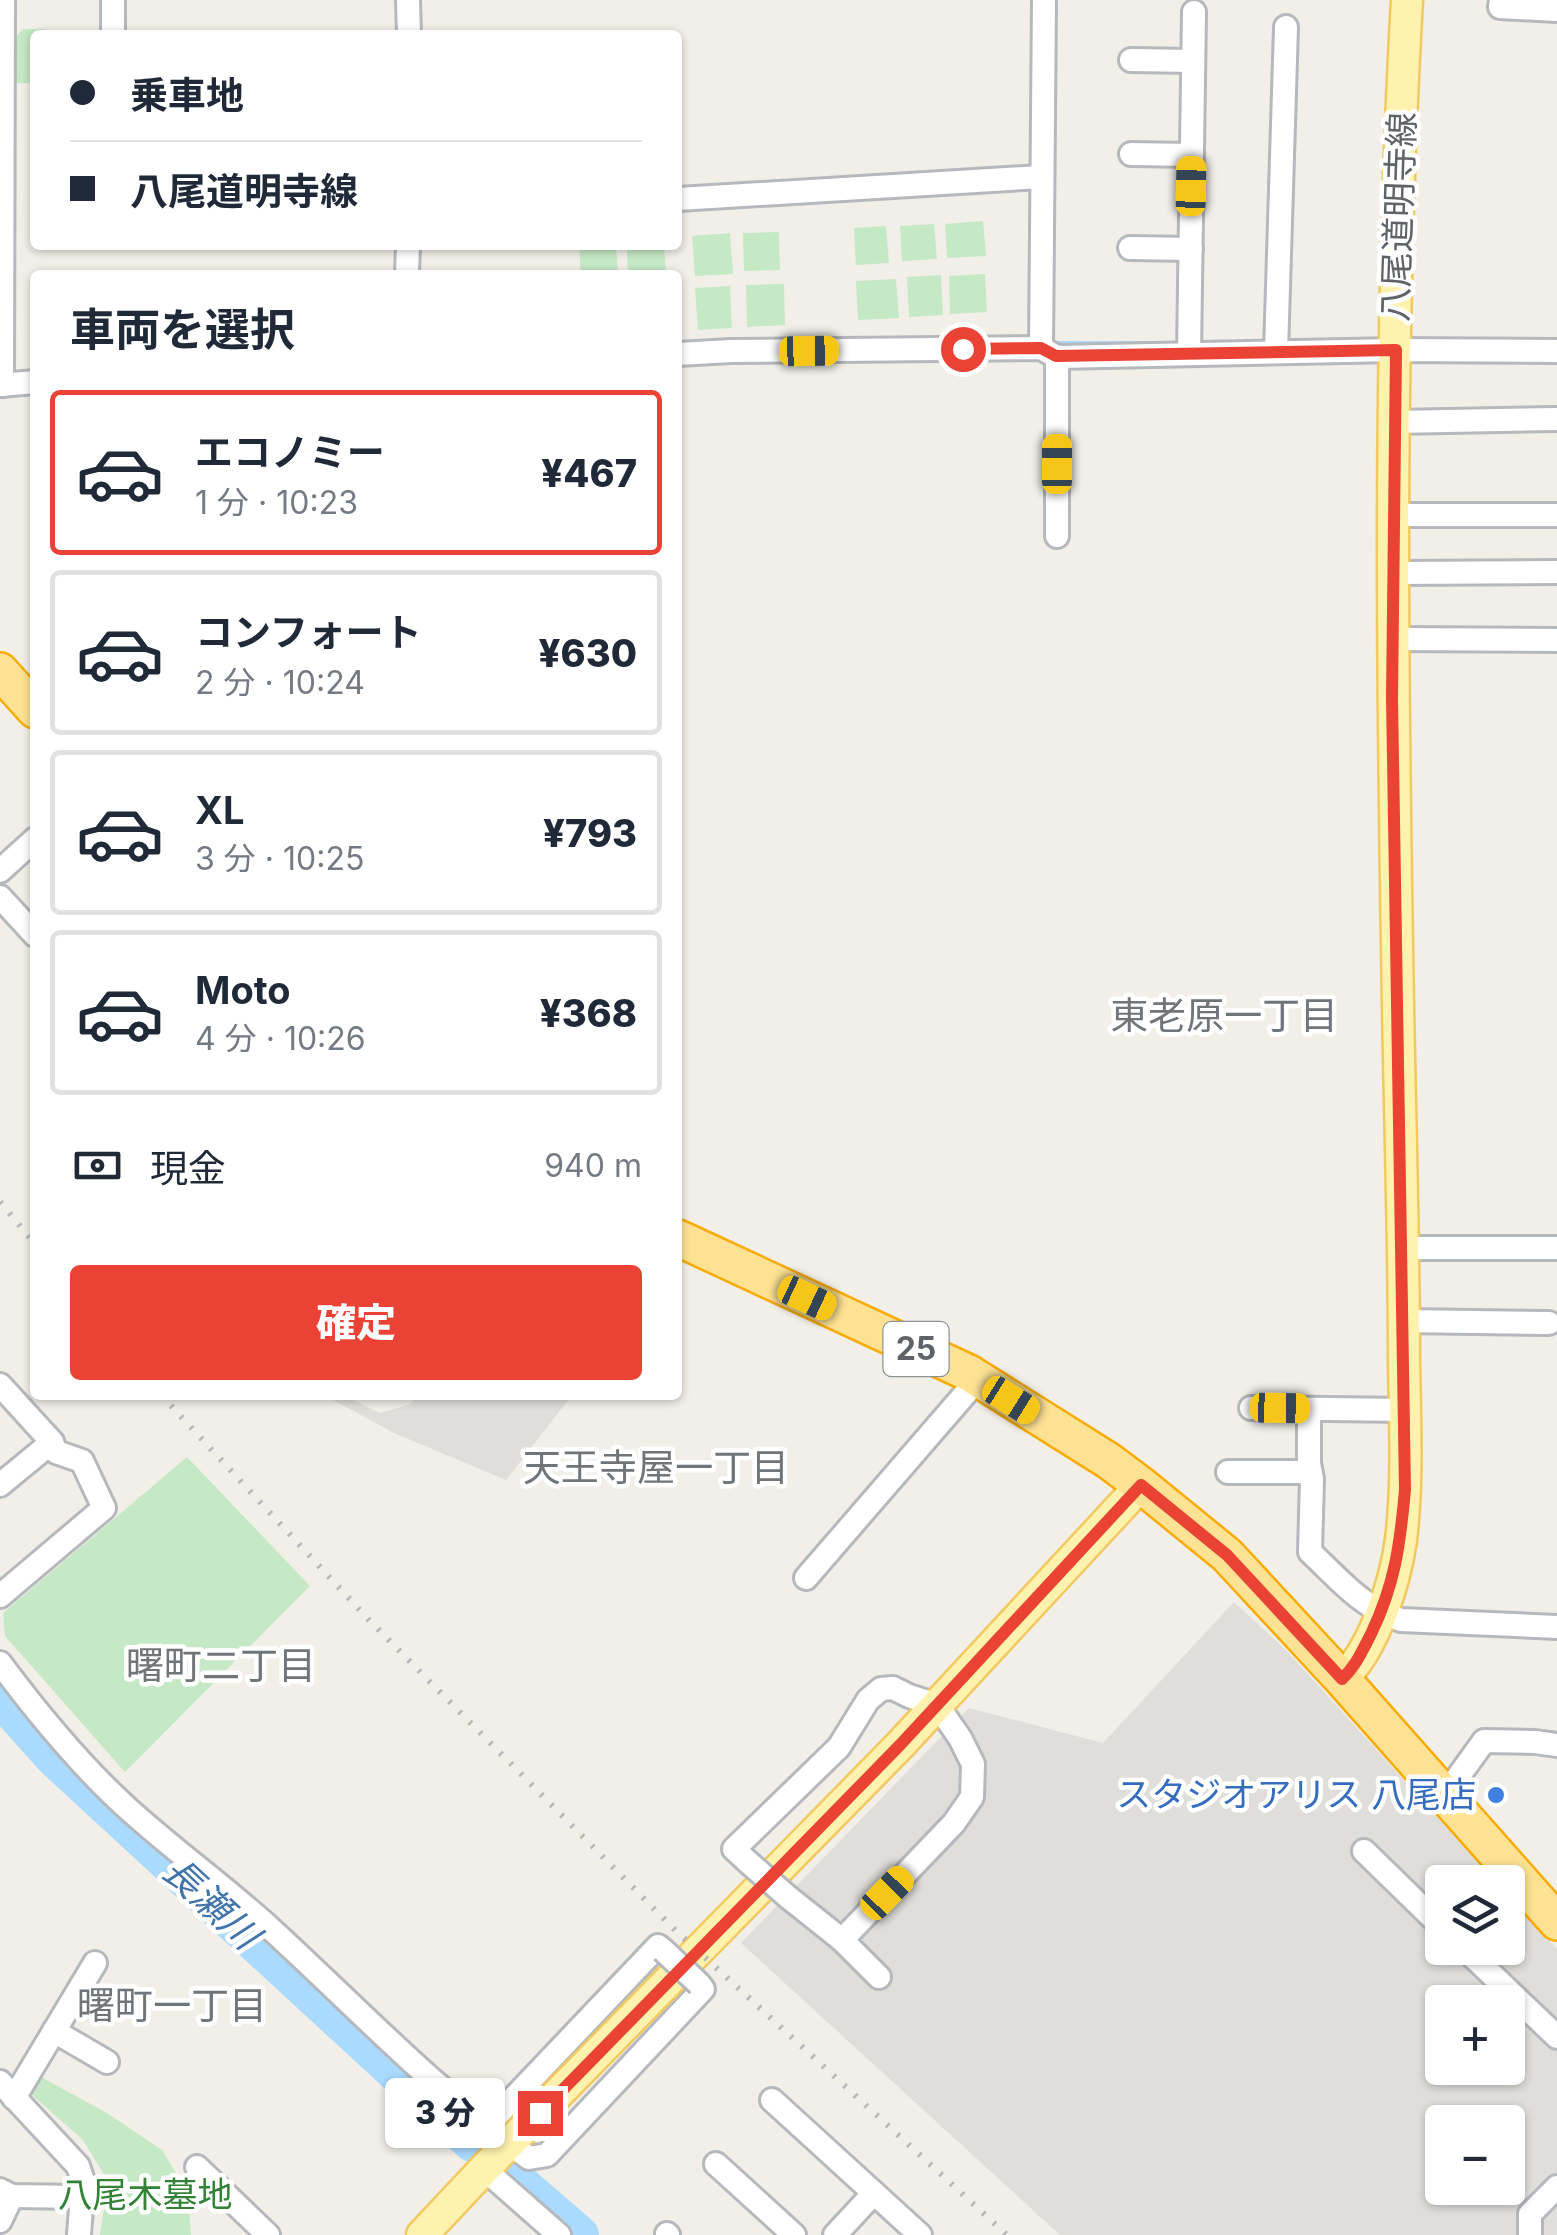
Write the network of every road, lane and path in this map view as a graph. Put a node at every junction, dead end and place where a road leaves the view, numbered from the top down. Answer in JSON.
{"nodes":[{"id":1,"x":113,"y":0,"type":"edge"},
{"id":2,"x":408,"y":0,"type":"edge"},
{"id":3,"x":1044,"y":0,"type":"edge"},
{"id":4,"x":1407,"y":0,"type":"edge"},
{"id":5,"x":1501,"y":0,"type":"edge"},
{"id":6,"x":1557,"y":10,"type":"edge"},
{"id":7,"x":1194,"y":12,"type":"dead end"},
{"id":8,"x":2,"y":15,"type":"edge"},
{"id":9,"x":1286,"y":27,"type":"dead end"},
{"id":10,"x":113,"y":30,"type":"edge"},
{"id":11,"x":408,"y":30,"type":"edge"},
{"id":12,"x":1131,"y":60,"type":"dead end"},
{"id":13,"x":1193,"y":61,"type":"junction"},
{"id":14,"x":1,"y":63,"type":"edge"},
{"id":15,"x":1131,"y":154,"type":"dead end"},
{"id":16,"x":1192,"y":155,"type":"junction"},
{"id":17,"x":1042,"y":177,"type":"junction"},
{"id":18,"x":682,"y":199,"type":"edge"},
{"id":19,"x":1,"y":221,"type":"edge"},
{"id":20,"x":1130,"y":248,"type":"dead end"},
{"id":21,"x":1190,"y":248,"type":"junction"},
{"id":22,"x":1396,"y":350,"type":"junction"},
{"id":23,"x":1049,"y":352,"type":"junction"},
{"id":24,"x":1276,"y":352,"type":"junction"},
{"id":25,"x":1557,"y":352,"type":"edge"},
{"id":26,"x":682,"y":354,"type":"edge"},
{"id":27,"x":1189,"y":354,"type":"junction"},
{"id":28,"x":30,"y":382,"type":"edge"},
{"id":29,"x":1,"y":385,"type":"edge"},
{"id":30,"x":1557,"y":419,"type":"edge"},
{"id":31,"x":1395,"y":422,"type":"junction"},
{"id":32,"x":1394,"y":514,"type":"junction"},
{"id":33,"x":1557,"y":515,"type":"edge"},
{"id":34,"x":1057,"y":536,"type":"dead end"},
{"id":35,"x":1557,"y":572,"type":"edge"},
{"id":36,"x":1394,"y":573,"type":"junction"},
{"id":37,"x":1393,"y":639,"type":"junction"},
{"id":38,"x":1557,"y":640,"type":"edge"},
{"id":39,"x":0,"y":670,"type":"edge"},
{"id":40,"x":30,"y":704,"type":"edge"},
{"id":41,"x":30,"y":844,"type":"edge"},
{"id":42,"x":0,"y":871,"type":"edge"},
{"id":43,"x":0,"y":897,"type":"edge"},
{"id":44,"x":30,"y":929,"type":"edge"},
{"id":45,"x":682,"y":1240,"type":"edge"},
{"id":46,"x":1402,"y":1248,"type":"junction"},
{"id":47,"x":1557,"y":1248,"type":"edge"},
{"id":48,"x":1404,"y":1321,"type":"junction"},
{"id":49,"x":1549,"y":1323,"type":"dead end"},
{"id":50,"x":978,"y":1379,"type":"junction"},
{"id":51,"x":0,"y":1386,"type":"edge"},
{"id":52,"x":1251,"y":1408,"type":"dead end"},
{"id":53,"x":1309,"y":1409,"type":"junction"},
{"id":54,"x":1405,"y":1410,"type":"junction"},
{"id":55,"x":52,"y":1442,"type":"junction"},
{"id":56,"x":1228,"y":1472,"type":"dead end"},
{"id":57,"x":1310,"y":1472,"type":"junction"},
{"id":58,"x":0,"y":1485,"type":"edge"},
{"id":59,"x":1141,"y":1485,"type":"junction"},
{"id":60,"x":806,"y":1578,"type":"dead end"},
{"id":61,"x":0,"y":1596,"type":"edge"},
{"id":62,"x":1381,"y":1614,"type":"junction"},
{"id":63,"x":1557,"y":1627,"type":"edge"},
{"id":64,"x":0,"y":1664,"type":"edge"},
{"id":65,"x":1342,"y":1679,"type":"junction"},
{"id":66,"x":937,"y":1705,"type":"junction"},
{"id":67,"x":1557,"y":1745,"type":"edge"},
{"id":68,"x":1445,"y":1796,"type":"junction"},
{"id":69,"x":1364,"y":1851,"type":"dead end"},
{"id":70,"x":1425,"y":1910,"type":"edge"},
{"id":71,"x":1557,"y":1922,"type":"edge"},
{"id":72,"x":842,"y":1940,"type":"junction"},
{"id":73,"x":94,"y":1963,"type":"dead end"},
{"id":74,"x":1482,"y":1965,"type":"edge"},
{"id":75,"x":879,"y":1977,"type":"dead end"},
{"id":76,"x":54,"y":2031,"type":"junction"},
{"id":77,"x":1557,"y":2037,"type":"edge"},
{"id":78,"x":107,"y":2062,"type":"dead end"},
{"id":79,"x":7,"y":2090,"type":"edge"},
{"id":80,"x":772,"y":2100,"type":"dead end"},
{"id":81,"x":498,"y":2135,"type":"junction"},
{"id":82,"x":716,"y":2164,"type":"dead end"},
{"id":83,"x":196,"y":2166,"type":"dead end"},
{"id":84,"x":484,"y":2169,"type":"junction"},
{"id":85,"x":1557,"y":2186,"type":"edge"},
{"id":86,"x":6,"y":2193,"type":"edge"},
{"id":87,"x":874,"y":2193,"type":"junction"},
{"id":88,"x":82,"y":2196,"type":"junction"},
{"id":89,"x":0,"y":2221,"type":"edge"},
{"id":90,"x":79,"y":2235,"type":"edge"},
{"id":91,"x":268,"y":2235,"type":"edge"},
{"id":92,"x":422,"y":2235,"type":"edge"},
{"id":93,"x":559,"y":2235,"type":"edge"},
{"id":94,"x":794,"y":2235,"type":"edge"},
{"id":95,"x":835,"y":2235,"type":"edge"},
{"id":96,"x":920,"y":2235,"type":"edge"},
{"id":97,"x":1530,"y":2235,"type":"edge"}],
"edges":[{"from":1,"to":10,"type":"street"},
{"from":2,"to":11,"type":"street"},
{"from":3,"to":17,"type":"street"},
{"from":4,"to":22,"type":"main road","name":"八尾道明寺線"},
{"from":5,"to":6,"type":"street"},
{"from":7,"to":13,"type":"street"},
{"from":8,"to":14,"type":"street"},
{"from":9,"to":24,"type":"street"},
{"from":12,"to":13,"type":"street"},
{"from":13,"to":16,"type":"street"},
{"from":14,"to":19,"type":"street"},
{"from":15,"to":16,"type":"street"},
{"from":16,"to":21,"type":"street"},
{"from":17,"to":18,"type":"street"},
{"from":17,"to":23,"type":"street"},
{"from":19,"to":29,"type":"street"},
{"from":20,"to":21,"type":"street"},
{"from":21,"to":27,"type":"street"},
{"from":22,"to":24,"type":"street"},
{"from":22,"to":25,"type":"street"},
{"from":22,"to":31,"type":"main road","name":"八尾道明寺線"},
{"from":23,"to":26,"type":"street"},
{"from":23,"to":27,"type":"street"},
{"from":23,"to":34,"type":"street"},
{"from":24,"to":27,"type":"street"},
{"from":28,"to":29,"type":"street"},
{"from":30,"to":31,"type":"street"},
{"from":31,"to":32,"type":"main road","name":"八尾道明寺線"},
{"from":32,"to":33,"type":"street"},
{"from":32,"to":36,"type":"main road","name":"八尾道明寺線"},
{"from":35,"to":36,"type":"street"},
{"from":36,"to":37,"type":"main road","name":"八尾道明寺線"},
{"from":37,"to":38,"type":"street"},
{"from":37,"to":46,"type":"main road","name":"八尾道明寺線"},
{"from":39,"to":40,"type":"highway"},
{"from":41,"to":42,"type":"street"},
{"from":43,"to":44,"type":"street"},
{"from":45,"to":50,"type":"highway","number":"25"},
{"from":46,"to":47,"type":"street"},
{"from":46,"to":48,"type":"main road","name":"八尾道明寺線"},
{"from":48,"to":49,"type":"street"},
{"from":48,"to":54,"type":"main road","name":"八尾道明寺線"},
{"from":50,"to":59,"type":"highway","number":"25"},
{"from":50,"to":60,"type":"street"},
{"from":51,"to":55,"type":"street"},
{"from":52,"to":53,"type":"street"},
{"from":53,"to":54,"type":"street"},
{"from":53,"to":57,"type":"street"},
{"from":54,"to":62,"type":"main road","name":"八尾道明寺線"},
{"from":55,"to":58,"type":"street"},
{"from":55,"to":61,"type":"street"},
{"from":56,"to":57,"type":"street"},
{"from":57,"to":62,"type":"street"},
{"from":59,"to":65,"type":"highway","number":"25"},
{"from":59,"to":66,"type":"main road"},
{"from":62,"to":63,"type":"street"},
{"from":62,"to":65,"type":"main road","name":"八尾道明寺線"},
{"from":64,"to":81,"type":"street"},
{"from":65,"to":68,"type":"highway","number":"25"},
{"from":66,"to":72,"type":"street"},
{"from":66,"to":72,"type":"street","bridge":true},
{"from":66,"to":81,"type":"main road"},
{"from":67,"to":68,"type":"street"},
{"from":68,"to":71,"type":"highway","number":"25"},
{"from":69,"to":70,"type":"street"},
{"from":72,"to":75,"type":"street"},
{"from":73,"to":76,"type":"street"},
{"from":74,"to":77,"type":"street"},
{"from":76,"to":78,"type":"street"},
{"from":76,"to":79,"type":"street"},
{"from":79,"to":88,"type":"street"},
{"from":80,"to":87,"type":"street"},
{"from":81,"to":81,"type":"street","bridge":true},
{"from":81,"to":84,"type":"main road"},
{"from":82,"to":94,"type":"street"},
{"from":83,"to":91,"type":"street"},
{"from":84,"to":92,"type":"main road"},
{"from":84,"to":93,"type":"street"},
{"from":85,"to":97,"type":"street"},
{"from":86,"to":88,"type":"street"},
{"from":86,"to":89,"type":"street"},
{"from":87,"to":95,"type":"street"},
{"from":87,"to":96,"type":"street"},
{"from":88,"to":90,"type":"street"}]}
